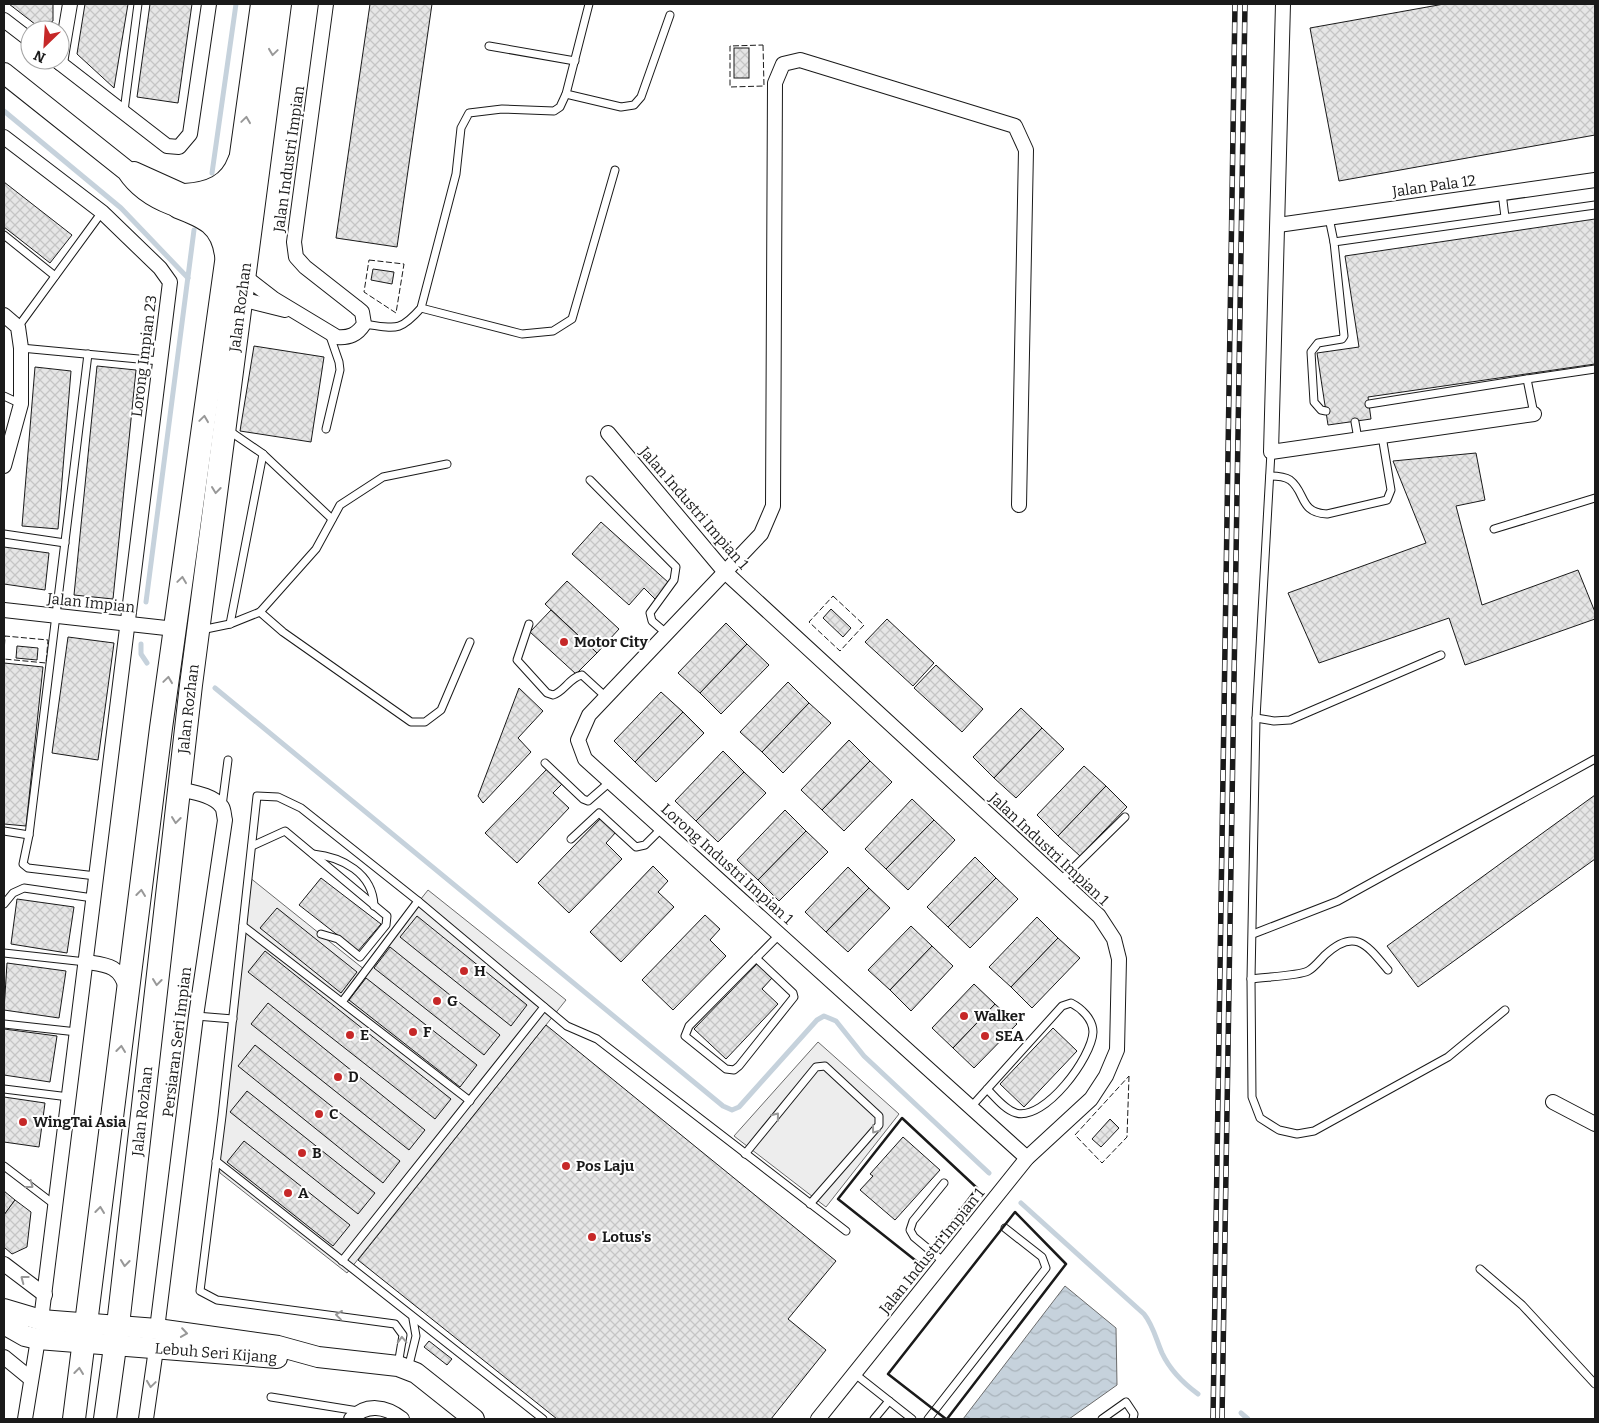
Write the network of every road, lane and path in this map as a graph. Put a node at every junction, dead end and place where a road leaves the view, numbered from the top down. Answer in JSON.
{"nodes":[{"id":1,"x":70,"y":4,"type":"edge"},
{"id":2,"x":138,"y":4,"type":"edge"},
{"id":3,"x":209,"y":4,"type":"edge"},
{"id":4,"x":262,"y":4,"type":"edge"},
{"id":5,"x":280,"y":4,"type":"edge"},
{"id":6,"x":326,"y":4,"type":"edge"},
{"id":7,"x":589,"y":4,"type":"edge"},
{"id":8,"x":1283,"y":4,"type":"edge"},
{"id":9,"x":670,"y":15,"type":"dead end"},
{"id":10,"x":4,"y":20,"type":"edge"},
{"id":11,"x":67,"y":20,"type":"edge"},
{"id":12,"x":20,"y":32,"type":"edge"},
{"id":13,"x":489,"y":46,"type":"dead end"},
{"id":14,"x":575,"y":62,"type":"junction"},
{"id":15,"x":69,"y":70,"type":"edge"},
{"id":16,"x":4,"y":73,"type":"edge"},
{"id":17,"x":566,"y":94,"type":"junction"},
{"id":18,"x":124,"y":111,"type":"junction"},
{"id":19,"x":4,"y":137,"type":"edge"},
{"id":20,"x":249,"y":160,"type":"junction"},
{"id":21,"x":616,"y":170,"type":"dead end"},
{"id":22,"x":1595,"y":180,"type":"edge"},
{"id":23,"x":1502,"y":193,"type":"junction"},
{"id":24,"x":182,"y":201,"type":"junction"},
{"id":25,"x":1595,"y":205,"type":"edge"},
{"id":26,"x":102,"y":212,"type":"junction"},
{"id":27,"x":239,"y":212,"type":"junction"},
{"id":28,"x":1329,"y":218,"type":"junction"},
{"id":29,"x":1505,"y":218,"type":"junction"},
{"id":30,"x":1278,"y":225,"type":"junction"},
{"id":31,"x":4,"y":235,"type":"edge"},
{"id":32,"x":1334,"y":242,"type":"junction"},
{"id":33,"x":226,"y":260,"type":"junction"},
{"id":34,"x":55,"y":276,"type":"junction"},
{"id":35,"x":243,"y":286,"type":"junction"},
{"id":36,"x":421,"y":308,"type":"junction"},
{"id":37,"x":296,"y":312,"type":"junction"},
{"id":38,"x":4,"y":315,"type":"edge"},
{"id":39,"x":364,"y":324,"type":"junction"},
{"id":40,"x":18,"y":326,"type":"junction"},
{"id":41,"x":329,"y":333,"type":"junction"},
{"id":42,"x":21,"y":348,"type":"junction"},
{"id":43,"x":88,"y":354,"type":"junction"},
{"id":44,"x":160,"y":360,"type":"junction"},
{"id":45,"x":1595,"y":369,"type":"edge"},
{"id":46,"x":1527,"y":379,"type":"junction"},
{"id":47,"x":4,"y":396,"type":"edge"},
{"id":48,"x":21,"y":404,"type":"junction"},
{"id":49,"x":1369,"y":404,"type":"dead end"},
{"id":50,"x":1326,"y":411,"type":"dead end"},
{"id":51,"x":1534,"y":414,"type":"joint"},
{"id":52,"x":1355,"y":422,"type":"dead end"},
{"id":53,"x":224,"y":427,"type":"junction"},
{"id":54,"x":326,"y":429,"type":"dead end"},
{"id":55,"x":608,"y":433,"type":"dead end"},
{"id":56,"x":1382,"y":436,"type":"junction"},
{"id":57,"x":1358,"y":439,"type":"junction"},
{"id":58,"x":1271,"y":452,"type":"junction"},
{"id":59,"x":263,"y":454,"type":"junction"},
{"id":60,"x":447,"y":464,"type":"dead end"},
{"id":61,"x":4,"y":466,"type":"edge"},
{"id":62,"x":1270,"y":476,"type":"junction"},
{"id":63,"x":590,"y":480,"type":"dead end"},
{"id":64,"x":1595,"y":498,"type":"edge"},
{"id":65,"x":1019,"y":505,"type":"dead end"},
{"id":66,"x":332,"y":520,"type":"junction"},
{"id":67,"x":1494,"y":529,"type":"dead end"},
{"id":68,"x":4,"y":534,"type":"edge"},
{"id":69,"x":65,"y":543,"type":"junction"},
{"id":70,"x":724,"y":571,"type":"junction"},
{"id":71,"x":4,"y":610,"type":"edge"},
{"id":72,"x":260,"y":612,"type":"junction"},
{"id":73,"x":56,"y":616,"type":"junction"},
{"id":74,"x":127,"y":623,"type":"junction"},
{"id":75,"x":230,"y":624,"type":"junction"},
{"id":76,"x":529,"y":624,"type":"dead end"},
{"id":77,"x":175,"y":628,"type":"junction"},
{"id":78,"x":198,"y":631,"type":"junction"},
{"id":79,"x":666,"y":633,"type":"junction"},
{"id":80,"x":470,"y":642,"type":"dead end"},
{"id":81,"x":1441,"y":655,"type":"dead end"},
{"id":82,"x":606,"y":697,"type":"junction"},
{"id":83,"x":1256,"y":718,"type":"junction"},
{"id":84,"x":228,"y":760,"type":"dead end"},
{"id":85,"x":1595,"y":760,"type":"edge"},
{"id":86,"x":545,"y":763,"type":"dead end"},
{"id":87,"x":610,"y":781,"type":"junction"},
{"id":88,"x":180,"y":789,"type":"junction"},
{"id":89,"x":222,"y":808,"type":"junction"},
{"id":90,"x":1125,"y":817,"type":"dead end"},
{"id":91,"x":662,"y":827,"type":"junction"},
{"id":92,"x":4,"y":831,"type":"edge"},
{"id":93,"x":29,"y":835,"type":"junction"},
{"id":94,"x":571,"y":839,"type":"dead end"},
{"id":95,"x":252,"y":846,"type":"junction"},
{"id":96,"x":312,"y":854,"type":"junction"},
{"id":97,"x":96,"y":876,"type":"junction"},
{"id":98,"x":1061,"y":880,"type":"junction"},
{"id":99,"x":93,"y":898,"type":"junction"},
{"id":100,"x":418,"y":901,"type":"junction"},
{"id":101,"x":4,"y":904,"type":"edge"},
{"id":102,"x":374,"y":906,"type":"junction"},
{"id":103,"x":243,"y":926,"type":"junction"},
{"id":104,"x":321,"y":934,"type":"dead end"},
{"id":105,"x":780,"y":934,"type":"junction"},
{"id":106,"x":1253,"y":934,"type":"junction"},
{"id":107,"x":135,"y":941,"type":"junction"},
{"id":108,"x":4,"y":953,"type":"edge"},
{"id":109,"x":756,"y":958,"type":"junction"},
{"id":110,"x":86,"y":962,"type":"junction"},
{"id":111,"x":110,"y":966,"type":"junction"},
{"id":112,"x":1388,"y":970,"type":"dead end"},
{"id":113,"x":1251,"y":979,"type":"junction"},
{"id":114,"x":128,"y":994,"type":"junction"},
{"id":115,"x":342,"y":1002,"type":"junction"},
{"id":116,"x":544,"y":1007,"type":"junction"},
{"id":117,"x":1505,"y":1010,"type":"dead end"},
{"id":118,"x":196,"y":1016,"type":"junction"},
{"id":119,"x":233,"y":1019,"type":"junction"},
{"id":120,"x":4,"y":1024,"type":"edge"},
{"id":121,"x":77,"y":1032,"type":"junction"},
{"id":122,"x":4,"y":1089,"type":"edge"},
{"id":123,"x":987,"y":1089,"type":"junction"},
{"id":124,"x":69,"y":1097,"type":"junction"},
{"id":125,"x":470,"y":1101,"type":"junction"},
{"id":126,"x":1552,"y":1102,"type":"dead end"},
{"id":127,"x":971,"y":1107,"type":"junction"},
{"id":128,"x":1595,"y":1124,"type":"edge"},
{"id":129,"x":745,"y":1154,"type":"junction"},
{"id":130,"x":1027,"y":1158,"type":"junction"},
{"id":131,"x":216,"y":1161,"type":"junction"},
{"id":132,"x":4,"y":1166,"type":"edge"},
{"id":133,"x":944,"y":1183,"type":"dead end"},
{"id":134,"x":810,"y":1204,"type":"junction"},
{"id":135,"x":56,"y":1205,"type":"junction"},
{"id":136,"x":1005,"y":1228,"type":"dead end"},
{"id":137,"x":846,"y":1231,"type":"dead end"},
{"id":138,"x":342,"y":1261,"type":"junction"},
{"id":139,"x":944,"y":1262,"type":"junction"},
{"id":140,"x":4,"y":1264,"type":"edge"},
{"id":141,"x":1480,"y":1270,"type":"dead end"},
{"id":142,"x":45,"y":1295,"type":"junction"},
{"id":143,"x":4,"y":1309,"type":"edge"},
{"id":144,"x":413,"y":1318,"type":"junction"},
{"id":145,"x":4,"y":1324,"type":"edge"},
{"id":146,"x":157,"y":1329,"type":"junction"},
{"id":147,"x":40,"y":1330,"type":"junction"},
{"id":148,"x":84,"y":1332,"type":"junction"},
{"id":149,"x":117,"y":1335,"type":"junction"},
{"id":150,"x":156,"y":1349,"type":"junction"},
{"id":151,"x":4,"y":1357,"type":"edge"},
{"id":152,"x":318,"y":1357,"type":"junction"},
{"id":153,"x":403,"y":1368,"type":"junction"},
{"id":154,"x":855,"y":1374,"type":"junction"},
{"id":155,"x":31,"y":1379,"type":"junction"},
{"id":156,"x":1595,"y":1384,"type":"edge"},
{"id":157,"x":271,"y":1397,"type":"dead end"},
{"id":158,"x":889,"y":1401,"type":"junction"},
{"id":159,"x":355,"y":1415,"type":"edge"},
{"id":160,"x":26,"y":1419,"type":"edge"},
{"id":161,"x":74,"y":1419,"type":"edge"},
{"id":162,"x":105,"y":1419,"type":"edge"},
{"id":163,"x":146,"y":1419,"type":"edge"},
{"id":164,"x":402,"y":1419,"type":"edge"},
{"id":165,"x":474,"y":1419,"type":"edge"},
{"id":166,"x":543,"y":1419,"type":"edge"},
{"id":167,"x":818,"y":1419,"type":"edge"},
{"id":168,"x":874,"y":1419,"type":"edge"},
{"id":169,"x":912,"y":1419,"type":"edge"},
{"id":170,"x":928,"y":1419,"type":"edge"},
{"id":171,"x":1102,"y":1419,"type":"edge"},
{"id":172,"x":1134,"y":1419,"type":"edge"}],
"edges":[{"from":1,"to":11,"type":"street"},
{"from":2,"to":18,"type":"lane"},
{"from":3,"to":18,"type":"street"},
{"from":20,"to":4,"type":"main road","name":"Jalan Rozhan","one_way":true},
{"from":5,"to":20,"type":"main road","name":"Jalan Rozhan","one_way":true},
{"from":6,"to":39,"type":"street","name":"Jalan Industri Impian"},
{"from":7,"to":14,"type":"lane"},
{"from":8,"to":30,"type":"street"},
{"from":9,"to":17,"type":"lane"},
{"from":10,"to":12,"type":"street"},
{"from":13,"to":14,"type":"lane"},
{"from":14,"to":17,"type":"lane"},
{"from":15,"to":18,"type":"street"},
{"from":16,"to":24,"type":"street"},
{"from":17,"to":36,"type":"lane"},
{"from":19,"to":26,"type":"street","name":"Lorong Impian 23"},
{"from":20,"to":24,"type":"main road"},
{"from":20,"to":27,"type":"main road","name":"Jalan Rozhan"},
{"from":20,"to":35,"type":"main road"},
{"from":21,"to":36,"type":"lane"},
{"from":22,"to":23,"type":"street","name":"Jalan Pala 12"},
{"from":23,"to":28,"type":"street","name":"Jalan Pala 12"},
{"from":23,"to":29,"type":"lane"},
{"from":24,"to":27,"type":"street"},
{"from":24,"to":33,"type":"main road"},
{"from":25,"to":29,"type":"lane"},
{"from":26,"to":34,"type":"lane"},
{"from":26,"to":44,"type":"street","name":"Lorong Impian 23"},
{"from":27,"to":33,"type":"main road","name":"Jalan Rozhan"},
{"from":27,"to":35,"type":"main road","name":"Jalan Rozhan"},
{"from":28,"to":30,"type":"street","name":"Jalan Pala 12"},
{"from":28,"to":32,"type":"lane"},
{"from":29,"to":32,"type":"lane"},
{"from":30,"to":58,"type":"street"},
{"from":31,"to":34,"type":"lane"},
{"from":32,"to":50,"type":"lane"},
{"from":77,"to":33,"type":"main road","name":"Jalan Rozhan","one_way":true},
{"from":34,"to":40,"type":"lane"},
{"from":35,"to":37,"type":"street"},
{"from":35,"to":37,"type":"street"},
{"from":35,"to":53,"type":"main road","name":"Jalan Rozhan"},
{"from":36,"to":39,"type":"lane"},
{"from":37,"to":41,"type":"street"},
{"from":38,"to":40,"type":"street"},
{"from":39,"to":41,"type":"street"},
{"from":40,"to":42,"type":"street"},
{"from":41,"to":54,"type":"lane"},
{"from":42,"to":43,"type":"lane"},
{"from":42,"to":48,"type":"street"},
{"from":43,"to":44,"type":"lane"},
{"from":43,"to":69,"type":"lane"},
{"from":44,"to":74,"type":"street","name":"Lorong Impian 23"},
{"from":45,"to":46,"type":"lane"},
{"from":46,"to":49,"type":"lane"},
{"from":46,"to":51,"type":"lane"},
{"from":47,"to":48,"type":"lane"},
{"from":48,"to":61,"type":"street"},
{"from":51,"to":56,"type":"street"},
{"from":52,"to":57,"type":"lane"},
{"from":53,"to":59,"type":"lane"},
{"from":53,"to":78,"type":"main road","name":"Jalan Rozhan","one_way":true},
{"from":55,"to":70,"type":"street","name":"Jalan Industri Impian 1"},
{"from":56,"to":57,"type":"street"},
{"from":56,"to":62,"type":"lane"},
{"from":57,"to":58,"type":"street"},
{"from":58,"to":62,"type":"lane"},
{"from":59,"to":66,"type":"lane"},
{"from":59,"to":75,"type":"lane"},
{"from":60,"to":66,"type":"lane"},
{"from":62,"to":83,"type":"lane"},
{"from":63,"to":79,"type":"lane"},
{"from":64,"to":67,"type":"lane"},
{"from":65,"to":70,"type":"street","name":"Lorong Industri Impian 1"},
{"from":66,"to":72,"type":"lane"},
{"from":68,"to":69,"type":"lane"},
{"from":69,"to":73,"type":"lane"},
{"from":70,"to":79,"type":"street","name":"Lorong Industri Impian 1"},
{"from":70,"to":98,"type":"street","name":"Jalan Industri Impian 1"},
{"from":71,"to":73,"type":"street","name":"Jalan Impian"},
{"from":72,"to":75,"type":"lane"},
{"from":72,"to":80,"type":"lane"},
{"from":73,"to":74,"type":"street","name":"Jalan Impian"},
{"from":73,"to":93,"type":"lane"},
{"from":74,"to":77,"type":"street","name":"Jalan Impian"},
{"from":74,"to":97,"type":"street"},
{"from":75,"to":78,"type":"lane"},
{"from":76,"to":82,"type":"lane"},
{"from":77,"to":78,"type":"main road"},
{"from":107,"to":77,"type":"main road","name":"Jalan Rozhan","one_way":true},
{"from":78,"to":88,"type":"main road","name":"Jalan Rozhan"},
{"from":79,"to":82,"type":"street","name":"Lorong Industri Impian 1"},
{"from":81,"to":83,"type":"lane"},
{"from":82,"to":87,"type":"street","name":"Lorong Industri Impian 1"},
{"from":83,"to":106,"type":"lane"},
{"from":84,"to":89,"type":"lane","name":"Persiaran Seri Impian"},
{"from":85,"to":106,"type":"lane"},
{"from":86,"to":87,"type":"lane"},
{"from":87,"to":91,"type":"street","name":"Lorong Industri Impian 1"},
{"from":88,"to":89,"type":"street"},
{"from":88,"to":149,"type":"main road","name":"Jalan Rozhan","one_way":true},
{"from":89,"to":118,"type":"street","name":"Persiaran Seri Impian"},
{"from":90,"to":98,"type":"lane"},
{"from":91,"to":94,"type":"lane"},
{"from":91,"to":105,"type":"street","name":"Lorong Industri Impian 1"},
{"from":92,"to":93,"type":"lane"},
{"from":93,"to":97,"type":"lane"},
{"from":95,"to":96,"type":"lane"},
{"from":95,"to":100,"type":"lane"},
{"from":95,"to":103,"type":"lane"},
{"from":96,"to":102,"type":"lane"},
{"from":96,"to":102,"type":"lane"},
{"from":97,"to":99,"type":"street"},
{"from":98,"to":130,"type":"street","name":"Jalan Industri Impian 1"},
{"from":99,"to":101,"type":"lane"},
{"from":99,"to":110,"type":"street"},
{"from":100,"to":115,"type":"lane"},
{"from":100,"to":116,"type":"lane"},
{"from":102,"to":104,"type":"lane"},
{"from":103,"to":115,"type":"lane"},
{"from":103,"to":119,"type":"lane"},
{"from":105,"to":109,"type":"lane"},
{"from":105,"to":127,"type":"street","name":"Lorong Industri Impian 1"},
{"from":106,"to":113,"type":"lane"},
{"from":107,"to":111,"type":"street"},
{"from":107,"to":114,"type":"main road","name":"Jalan Rozhan"},
{"from":108,"to":110,"type":"lane"},
{"from":109,"to":109,"type":"lane"},
{"from":110,"to":111,"type":"street"},
{"from":110,"to":121,"type":"street"},
{"from":111,"to":114,"type":"street"},
{"from":112,"to":113,"type":"lane"},
{"from":113,"to":117,"type":"lane"},
{"from":148,"to":114,"type":"main road","name":"Jalan Rozhan","one_way":true},
{"from":115,"to":125,"type":"lane"},
{"from":116,"to":125,"type":"lane"},
{"from":116,"to":129,"type":"lane"},
{"from":118,"to":119,"type":"lane"},
{"from":118,"to":146,"type":"street","name":"Persiaran Seri Impian"},
{"from":119,"to":131,"type":"lane"},
{"from":120,"to":121,"type":"lane"},
{"from":121,"to":124,"type":"street"},
{"from":122,"to":124,"type":"lane"},
{"from":123,"to":123,"type":"lane"},
{"from":123,"to":127,"type":"lane"},
{"from":124,"to":135,"type":"street"},
{"from":125,"to":138,"type":"lane"},
{"from":126,"to":128,"type":"street"},
{"from":127,"to":130,"type":"street","name":"Lorong Industri Impian 1"},
{"from":129,"to":134,"type":"lane"},
{"from":129,"to":134,"type":"lane","one_way":true},
{"from":130,"to":139,"type":"street","name":"Jalan Industri Impian 1"},
{"from":131,"to":138,"type":"lane"},
{"from":153,"to":131,"type":"lane","one_way":true},
{"from":132,"to":135,"type":"lane","one_way":true},
{"from":133,"to":139,"type":"lane"},
{"from":134,"to":137,"type":"lane"},
{"from":135,"to":142,"type":"street"},
{"from":136,"to":170,"type":"lane"},
{"from":138,"to":144,"type":"lane"},
{"from":139,"to":154,"type":"street","name":"Jalan Industri Impian 1"},
{"from":142,"to":140,"type":"street","one_way":true},
{"from":141,"to":156,"type":"lane"},
{"from":142,"to":147,"type":"street"},
{"from":143,"to":147,"type":"street"},
{"from":144,"to":153,"type":"lane"},
{"from":144,"to":166,"type":"lane"},
{"from":145,"to":147,"type":"street"},
{"from":146,"to":149,"type":"street","name":"Lebuh Seri Kijang"},
{"from":146,"to":152,"type":"street","name":"Lebuh Seri Kijang","one_way":true},
{"from":147,"to":148,"type":"street"},
{"from":147,"to":155,"type":"street"},
{"from":148,"to":149,"type":"street"},
{"from":161,"to":148,"type":"main road","name":"Jalan Rozhan","one_way":true},
{"from":149,"to":150,"type":"street","name":"Lebuh Seri Kijang"},
{"from":149,"to":162,"type":"main road","name":"Jalan Rozhan"},
{"from":150,"to":152,"type":"street","name":"Lebuh Seri Kijang"},
{"from":150,"to":163,"type":"street","one_way":true},
{"from":151,"to":155,"type":"street"},
{"from":152,"to":153,"type":"street","name":"Lebuh Seri Kijang"},
{"from":153,"to":165,"type":"street","name":"Lebuh Seri Kijang"},
{"from":154,"to":158,"type":"lane"},
{"from":154,"to":167,"type":"street","name":"Jalan Industri Impian 1"},
{"from":155,"to":160,"type":"street"},
{"from":157,"to":159,"type":"lane"},
{"from":158,"to":168,"type":"lane"},
{"from":158,"to":169,"type":"lane"},
{"from":159,"to":164,"type":"street"},
{"from":171,"to":172,"type":"lane"}]}
